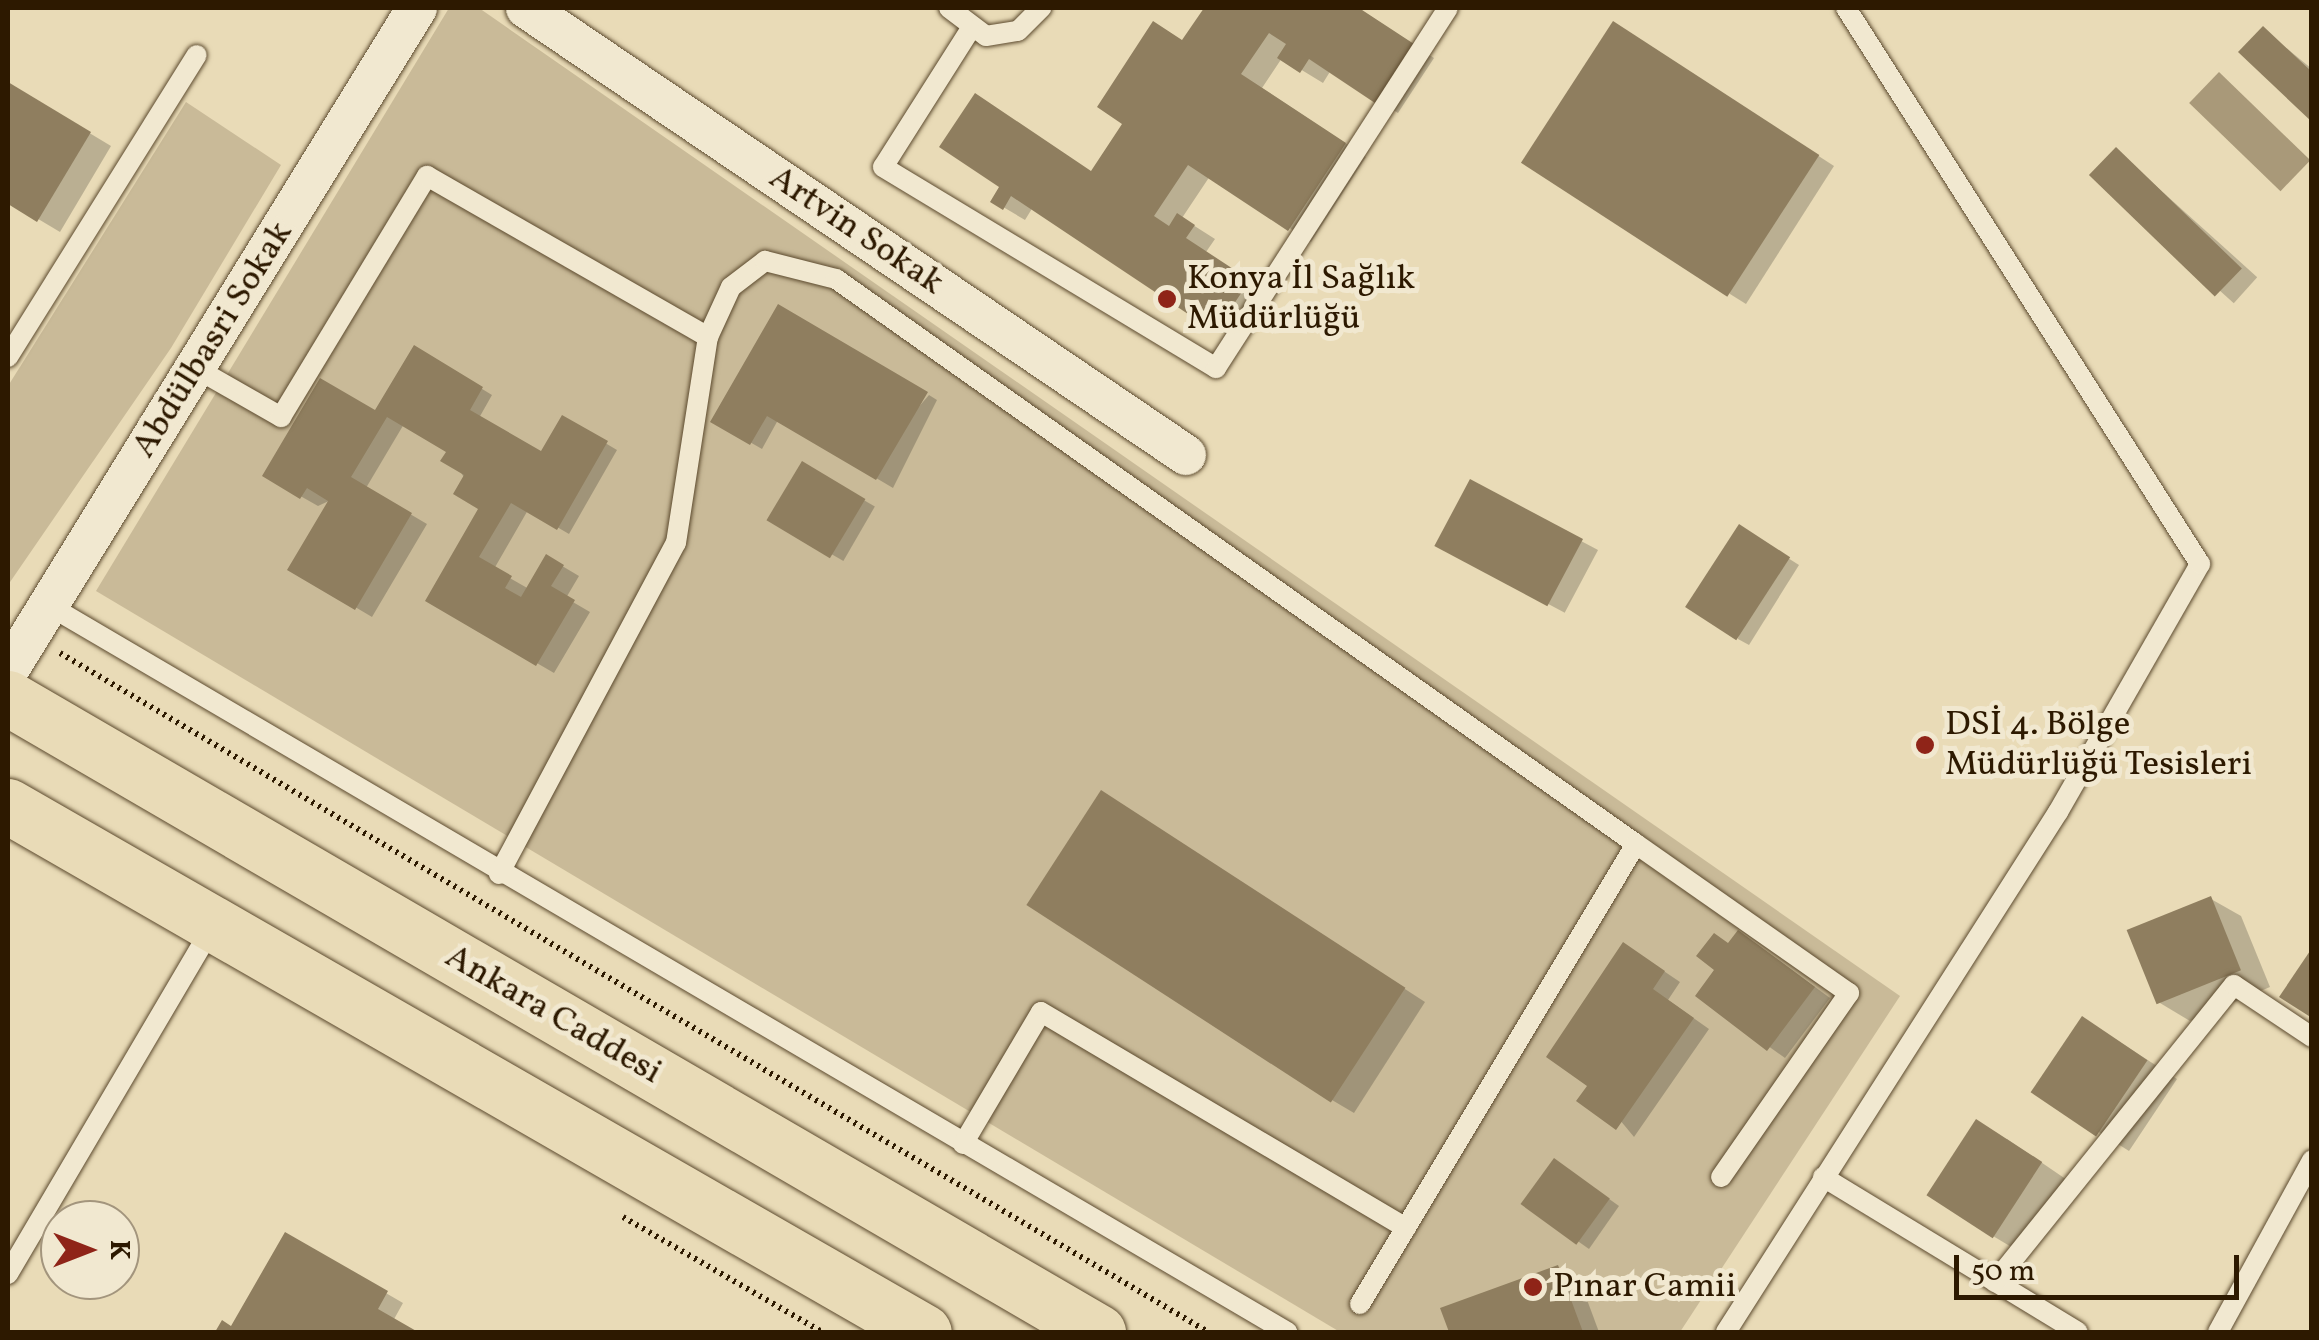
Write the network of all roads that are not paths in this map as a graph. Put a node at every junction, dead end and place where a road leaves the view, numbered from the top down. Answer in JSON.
{"nodes":[{"id":1,"x":417,"y":8,"type":"edge"},
{"id":2,"x":526,"y":8,"type":"edge"},
{"id":3,"x":949,"y":8,"type":"edge"},
{"id":4,"x":1041,"y":8,"type":"edge"},
{"id":5,"x":1448,"y":8,"type":"edge"},
{"id":6,"x":1846,"y":8,"type":"edge"},
{"id":7,"x":970,"y":30,"type":"junction"},
{"id":8,"x":197,"y":55,"type":"dead end"},
{"id":9,"x":708,"y":338,"type":"junction"},
{"id":10,"x":8,"y":357,"type":"edge"},
{"id":11,"x":197,"y":368,"type":"junction"},
{"id":12,"x":1186,"y":456,"type":"dead end"},
{"id":13,"x":39,"y":620,"type":"junction"},
{"id":14,"x":8,"y":671,"type":"edge"},
{"id":15,"x":8,"y":698,"type":"edge"},
{"id":16,"x":8,"y":806,"type":"edge"},
{"id":17,"x":1636,"y":844,"type":"junction"},
{"id":18,"x":500,"y":874,"type":"junction"},
{"id":19,"x":214,"y":924,"type":"junction"},
{"id":20,"x":2312,"y":1037,"type":"edge"},
{"id":21,"x":963,"y":1144,"type":"junction"},
{"id":22,"x":2312,"y":1160,"type":"edge"},
{"id":23,"x":1721,"y":1177,"type":"dead end"},
{"id":24,"x":1822,"y":1177,"type":"junction"},
{"id":25,"x":1406,"y":1228,"type":"junction"},
{"id":26,"x":8,"y":1274,"type":"edge"},
{"id":27,"x":1995,"y":1282,"type":"junction"},
{"id":28,"x":1360,"y":1304,"type":"dead end"},
{"id":29,"x":924,"y":1332,"type":"edge"},
{"id":30,"x":1098,"y":1332,"type":"edge"},
{"id":31,"x":1288,"y":1332,"type":"edge"},
{"id":32,"x":1726,"y":1332,"type":"edge"},
{"id":33,"x":2078,"y":1332,"type":"edge"},
{"id":34,"x":2218,"y":1332,"type":"edge"}],
"edges":[{"from":1,"to":11,"type":"street","name":"Abdülbasri Sokak"},
{"from":2,"to":12,"type":"street","name":"Artvin Sokak"},
{"from":3,"to":7,"type":"lane"},
{"from":4,"to":7,"type":"lane"},
{"from":5,"to":7,"type":"lane"},
{"from":6,"to":24,"type":"lane"},
{"from":8,"to":10,"type":"lane"},
{"from":9,"to":11,"type":"lane"},
{"from":9,"to":17,"type":"lane"},
{"from":9,"to":18,"type":"lane"},
{"from":11,"to":13,"type":"street","name":"Abdülbasri Sokak"},
{"from":13,"to":14,"type":"street","name":"Abdülbasri Sokak"},
{"from":13,"to":18,"type":"lane"},
{"from":15,"to":30,"type":"main road","name":"Ankara Caddesi"},
{"from":16,"to":19,"type":"main road"},
{"from":17,"to":23,"type":"lane"},
{"from":17,"to":25,"type":"lane"},
{"from":18,"to":21,"type":"lane"},
{"from":19,"to":26,"type":"lane"},
{"from":19,"to":29,"type":"main road"},
{"from":20,"to":27,"type":"lane"},
{"from":21,"to":25,"type":"lane"},
{"from":21,"to":31,"type":"lane"},
{"from":22,"to":34,"type":"lane"},
{"from":24,"to":27,"type":"lane"},
{"from":24,"to":32,"type":"lane"},
{"from":25,"to":28,"type":"lane"},
{"from":27,"to":33,"type":"lane"}]}
